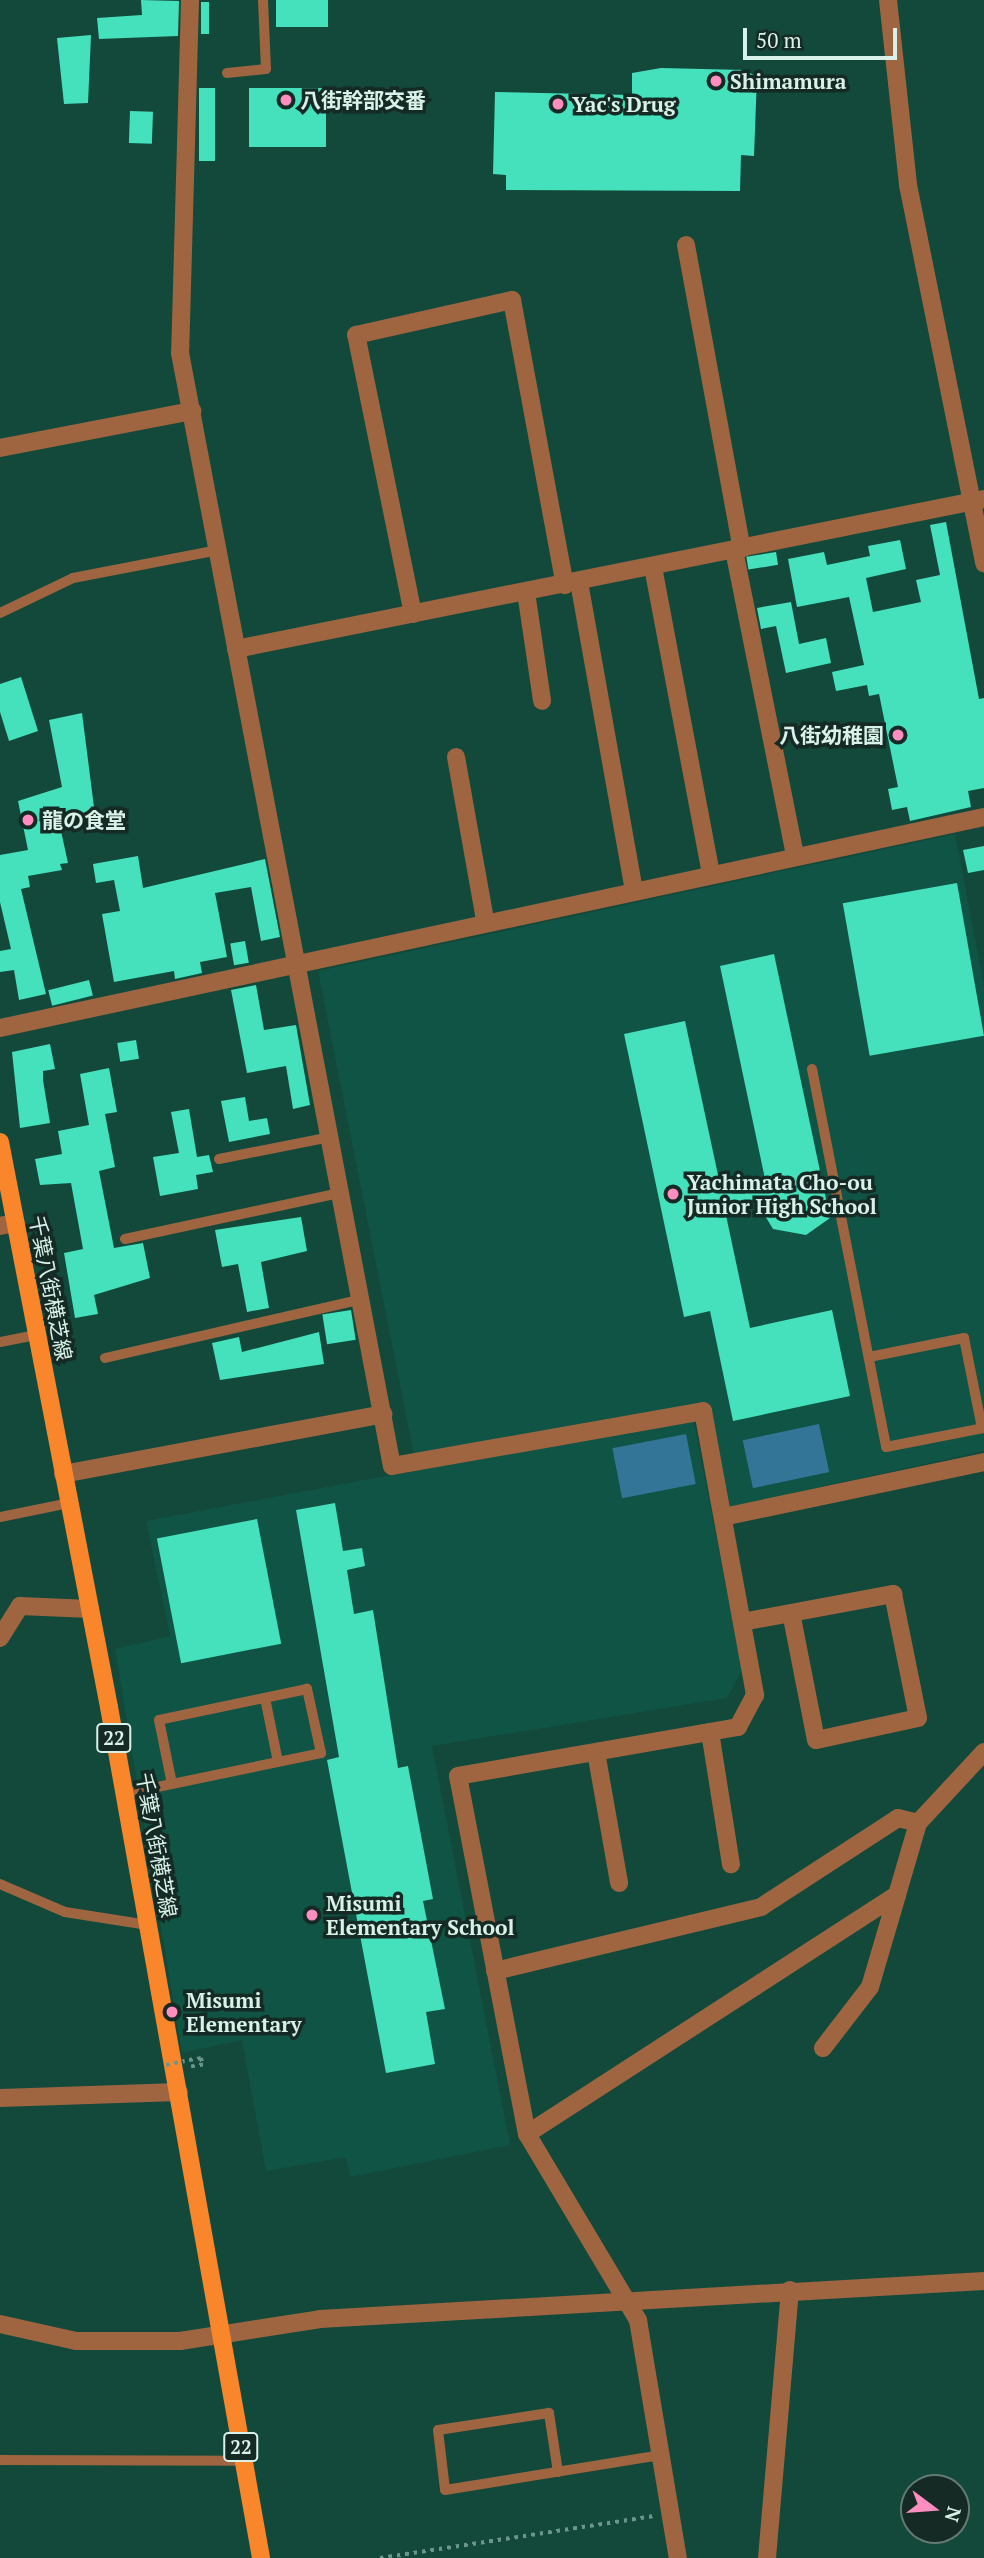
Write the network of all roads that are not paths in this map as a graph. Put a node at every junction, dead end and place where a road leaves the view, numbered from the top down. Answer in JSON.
{"nodes":[{"id":1,"x":190,"y":0,"type":"edge"},
{"id":2,"x":263,"y":0,"type":"edge"},
{"id":3,"x":888,"y":0,"type":"edge"},
{"id":4,"x":227,"y":73,"type":"dead end"},
{"id":5,"x":686,"y":245,"type":"dead end"},
{"id":6,"x":192,"y":411,"type":"junction"},
{"id":7,"x":0,"y":448,"type":"edge"},
{"id":8,"x":978,"y":500,"type":"edge"},
{"id":9,"x":738,"y":549,"type":"junction"},
{"id":10,"x":218,"y":550,"type":"junction"},
{"id":11,"x":984,"y":563,"type":"edge"},
{"id":12,"x":653,"y":567,"type":"junction"},
{"id":13,"x":572,"y":583,"type":"junction"},
{"id":14,"x":526,"y":593,"type":"junction"},
{"id":15,"x":0,"y":613,"type":"edge"},
{"id":16,"x":413,"y":614,"type":"junction"},
{"id":17,"x":236,"y":649,"type":"junction"},
{"id":18,"x":542,"y":701,"type":"dead end"},
{"id":19,"x":456,"y":757,"type":"dead end"},
{"id":20,"x":984,"y":817,"type":"edge"},
{"id":21,"x":795,"y":856,"type":"junction"},
{"id":22,"x":711,"y":873,"type":"junction"},
{"id":23,"x":634,"y":890,"type":"junction"},
{"id":24,"x":485,"y":920,"type":"junction"},
{"id":25,"x":298,"y":965,"type":"junction"},
{"id":26,"x":0,"y":1028,"type":"edge"},
{"id":27,"x":811,"y":1069,"type":"dead end"},
{"id":28,"x":330,"y":1137,"type":"junction"},
{"id":29,"x":0,"y":1142,"type":"edge"},
{"id":30,"x":219,"y":1159,"type":"dead end"},
{"id":31,"x":340,"y":1193,"type":"junction"},
{"id":32,"x":8,"y":1225,"type":"edge"},
{"id":33,"x":125,"y":1239,"type":"dead end"},
{"id":34,"x":362,"y":1299,"type":"junction"},
{"id":35,"x":37,"y":1335,"type":"junction"},
{"id":36,"x":0,"y":1342,"type":"edge"},
{"id":37,"x":869,"y":1357,"type":"junction"},
{"id":38,"x":105,"y":1358,"type":"dead end"},
{"id":39,"x":383,"y":1414,"type":"junction"},
{"id":40,"x":983,"y":1428,"type":"edge"},
{"id":41,"x":984,"y":1462,"type":"edge"},
{"id":42,"x":63,"y":1474,"type":"junction"},
{"id":43,"x":69,"y":1503,"type":"junction"},
{"id":44,"x":0,"y":1517,"type":"edge"},
{"id":45,"x":723,"y":1517,"type":"junction"},
{"id":46,"x":90,"y":1609,"type":"junction"},
{"id":47,"x":791,"y":1613,"type":"junction"},
{"id":48,"x":742,"y":1622,"type":"junction"},
{"id":49,"x":0,"y":1638,"type":"edge"},
{"id":50,"x":265,"y":1698,"type":"junction"},
{"id":51,"x":710,"y":1732,"type":"junction"},
{"id":52,"x":596,"y":1752,"type":"junction"},
{"id":53,"x":984,"y":1752,"type":"edge"},
{"id":54,"x":278,"y":1762,"type":"junction"},
{"id":55,"x":172,"y":1784,"type":"junction"},
{"id":56,"x":124,"y":1794,"type":"junction"},
{"id":57,"x":918,"y":1823,"type":"junction"},
{"id":58,"x":731,"y":1864,"type":"dead end"},
{"id":59,"x":619,"y":1883,"type":"dead end"},
{"id":60,"x":0,"y":1884,"type":"edge"},
{"id":61,"x":897,"y":1895,"type":"junction"},
{"id":62,"x":148,"y":1925,"type":"junction"},
{"id":63,"x":495,"y":1971,"type":"junction"},
{"id":64,"x":823,"y":2048,"type":"dead end"},
{"id":65,"x":179,"y":2092,"type":"junction"},
{"id":66,"x":0,"y":2098,"type":"edge"},
{"id":67,"x":527,"y":2134,"type":"junction"},
{"id":68,"x":984,"y":2281,"type":"edge"},
{"id":69,"x":790,"y":2290,"type":"junction"},
{"id":70,"x":622,"y":2301,"type":"junction"},
{"id":71,"x":0,"y":2324,"type":"edge"},
{"id":72,"x":220,"y":2337,"type":"junction"},
{"id":73,"x":660,"y":2455,"type":"junction"},
{"id":74,"x":0,"y":2460,"type":"edge"},
{"id":75,"x":243,"y":2461,"type":"junction"},
{"id":76,"x":558,"y":2472,"type":"junction"},
{"id":77,"x":261,"y":2558,"type":"edge"},
{"id":78,"x":678,"y":2558,"type":"edge"},
{"id":79,"x":767,"y":2558,"type":"edge"}],
"edges":[{"from":1,"to":6,"type":"street"},
{"from":2,"to":4,"type":"lane"},
{"from":3,"to":8,"type":"street"},
{"from":5,"to":9,"type":"street"},
{"from":6,"to":7,"type":"street"},
{"from":6,"to":10,"type":"street"},
{"from":8,"to":9,"type":"street"},
{"from":8,"to":11,"type":"street"},
{"from":9,"to":12,"type":"street"},
{"from":9,"to":21,"type":"street"},
{"from":10,"to":15,"type":"lane"},
{"from":10,"to":17,"type":"street"},
{"from":12,"to":13,"type":"street"},
{"from":12,"to":22,"type":"street"},
{"from":13,"to":14,"type":"street"},
{"from":13,"to":16,"type":"street"},
{"from":13,"to":23,"type":"street"},
{"from":14,"to":16,"type":"street"},
{"from":14,"to":18,"type":"street"},
{"from":16,"to":17,"type":"street"},
{"from":17,"to":25,"type":"street"},
{"from":19,"to":24,"type":"street"},
{"from":20,"to":21,"type":"street"},
{"from":21,"to":22,"type":"street"},
{"from":22,"to":23,"type":"street"},
{"from":23,"to":24,"type":"street"},
{"from":24,"to":25,"type":"street"},
{"from":25,"to":26,"type":"street"},
{"from":25,"to":28,"type":"street"},
{"from":27,"to":37,"type":"lane"},
{"from":28,"to":30,"type":"lane"},
{"from":28,"to":31,"type":"street"},
{"from":29,"to":32,"type":"main road","name":"千葉八街横芝線","number":"22"},
{"from":31,"to":33,"type":"lane"},
{"from":31,"to":34,"type":"street"},
{"from":32,"to":35,"type":"main road","name":"千葉八街横芝線","number":"22"},
{"from":34,"to":38,"type":"lane"},
{"from":34,"to":39,"type":"street"},
{"from":35,"to":36,"type":"lane"},
{"from":35,"to":42,"type":"main road","name":"千葉八街横芝線","number":"22"},
{"from":37,"to":40,"type":"lane"},
{"from":37,"to":40,"type":"lane"},
{"from":39,"to":42,"type":"street"},
{"from":39,"to":45,"type":"street"},
{"from":41,"to":45,"type":"street"},
{"from":42,"to":43,"type":"main road","name":"千葉八街横芝線","number":"22"},
{"from":43,"to":44,"type":"lane"},
{"from":43,"to":46,"type":"main road","name":"千葉八街横芝線","number":"22"},
{"from":45,"to":48,"type":"street"},
{"from":46,"to":49,"type":"street"},
{"from":46,"to":56,"type":"main road","name":"千葉八街横芝線","number":"22"},
{"from":47,"to":47,"type":"street"},
{"from":47,"to":48,"type":"street"},
{"from":48,"to":51,"type":"street"},
{"from":50,"to":54,"type":"lane"},
{"from":50,"to":54,"type":"lane"},
{"from":50,"to":55,"type":"lane"},
{"from":51,"to":52,"type":"street"},
{"from":51,"to":58,"type":"street"},
{"from":52,"to":59,"type":"street"},
{"from":52,"to":63,"type":"street"},
{"from":53,"to":57,"type":"street"},
{"from":54,"to":55,"type":"lane"},
{"from":55,"to":56,"type":"lane"},
{"from":56,"to":62,"type":"main road","name":"千葉八街横芝線","number":"22"},
{"from":57,"to":61,"type":"street"},
{"from":57,"to":63,"type":"street"},
{"from":60,"to":62,"type":"lane"},
{"from":61,"to":64,"type":"street"},
{"from":61,"to":67,"type":"street"},
{"from":62,"to":65,"type":"main road","name":"千葉八街横芝線","number":"22"},
{"from":63,"to":67,"type":"street"},
{"from":65,"to":66,"type":"street"},
{"from":65,"to":72,"type":"main road","name":"千葉八街横芝線","number":"22"},
{"from":67,"to":70,"type":"street"},
{"from":68,"to":69,"type":"street"},
{"from":69,"to":70,"type":"street"},
{"from":69,"to":79,"type":"street"},
{"from":70,"to":72,"type":"street"},
{"from":70,"to":73,"type":"street"},
{"from":71,"to":72,"type":"street"},
{"from":72,"to":75,"type":"main road","name":"千葉八街横芝線","number":"22"},
{"from":73,"to":76,"type":"lane"},
{"from":73,"to":78,"type":"street"},
{"from":74,"to":75,"type":"lane"},
{"from":75,"to":77,"type":"main road","name":"千葉八街横芝線","number":"22"},
{"from":76,"to":76,"type":"lane"}]}
